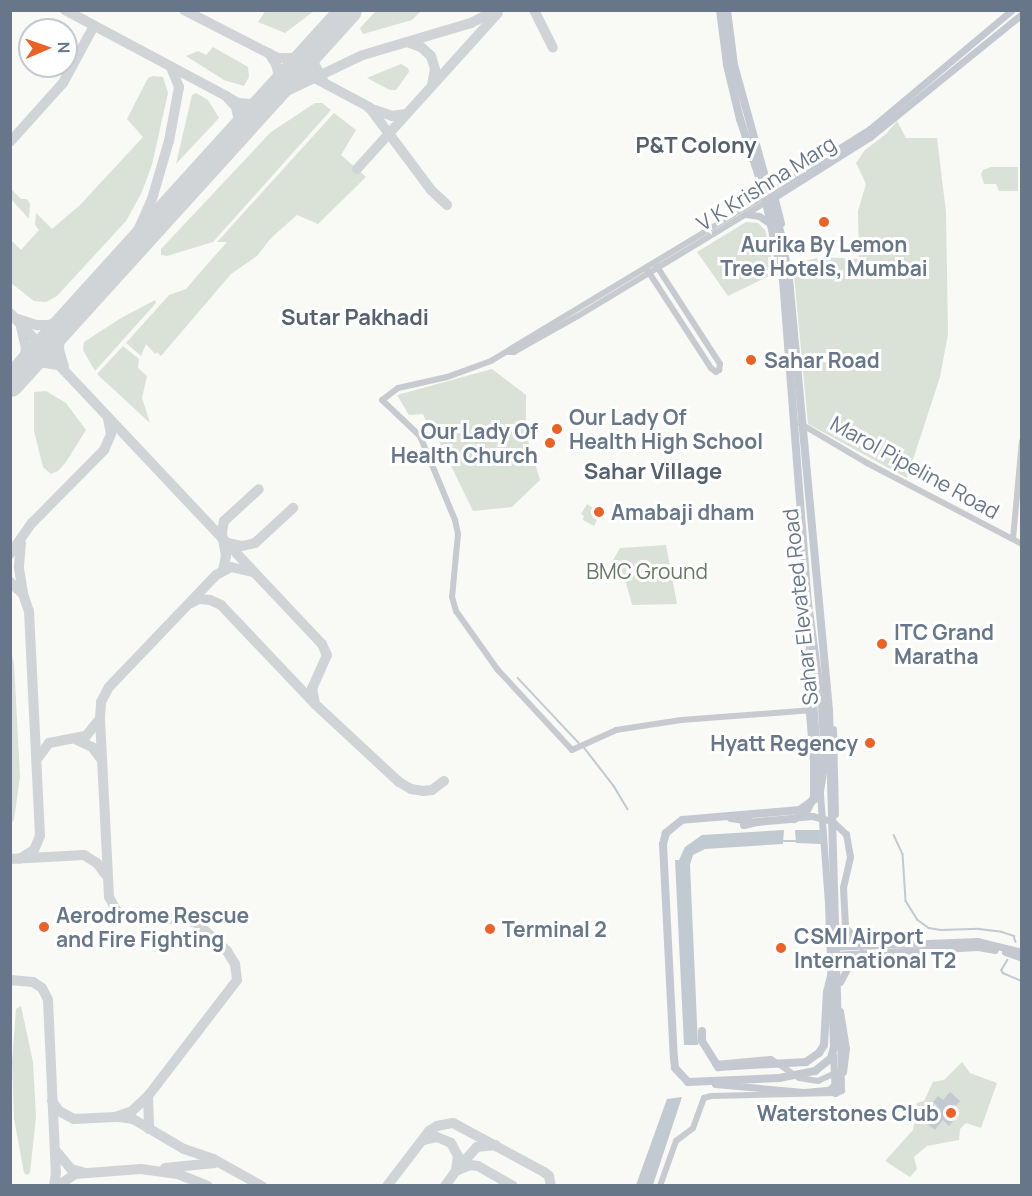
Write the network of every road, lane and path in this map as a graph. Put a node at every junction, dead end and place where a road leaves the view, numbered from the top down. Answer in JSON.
{"nodes":[{"id":1,"x":720,"y":10,"type":"edge"},
{"id":2,"x":727,"y":10,"type":"edge"},
{"id":3,"x":1012,"y":10,"type":"edge"},
{"id":4,"x":1022,"y":14,"type":"edge"},
{"id":5,"x":869,"y":133,"type":"junction"},
{"id":6,"x":783,"y":192,"type":"junction"},
{"id":7,"x":774,"y":194,"type":"junction"},
{"id":8,"x":762,"y":201,"type":"junction"},
{"id":9,"x":778,"y":210,"type":"junction"},
{"id":10,"x":746,"y":214,"type":"junction"},
{"id":11,"x":770,"y":223,"type":"junction"},
{"id":12,"x":656,"y":266,"type":"junction"},
{"id":13,"x":648,"y":271,"type":"junction"},
{"id":14,"x":791,"y":422,"type":"junction"},
{"id":15,"x":803,"y":424,"type":"junction"},
{"id":16,"x":1022,"y":437,"type":"edge"},
{"id":17,"x":1013,"y":539,"type":"junction"},
{"id":18,"x":1022,"y":544,"type":"edge"},
{"id":19,"x":808,"y":603,"type":"junction"},
{"id":20,"x":832,"y":709,"type":"junction"},
{"id":21,"x":815,"y":710,"type":"junction"},
{"id":22,"x":730,"y":818,"type":"junction"},
{"id":23,"x":744,"y":825,"type":"dead end"},
{"id":24,"x":838,"y":931,"type":"junction"},
{"id":25,"x":872,"y":945,"type":"junction"},
{"id":26,"x":856,"y":946,"type":"junction"},
{"id":27,"x":1022,"y":952,"type":"edge"},
{"id":28,"x":835,"y":953,"type":"junction"},
{"id":29,"x":861,"y":953,"type":"junction"},
{"id":30,"x":1022,"y":958,"type":"edge"},
{"id":31,"x":840,"y":982,"type":"junction"},
{"id":32,"x":840,"y":1011,"type":"junction"},
{"id":33,"x":702,"y":1030,"type":"dead end"},
{"id":34,"x":713,"y":1061,"type":"junction"},
{"id":35,"x":840,"y":1070,"type":"junction"},
{"id":36,"x":833,"y":1077,"type":"junction"},
{"id":37,"x":688,"y":1082,"type":"junction"},
{"id":38,"x":838,"y":1091,"type":"junction"},
{"id":39,"x":820,"y":1095,"type":"junction"},
{"id":40,"x":660,"y":1185,"type":"edge"}],
"edges":[{"from":1,"to":19,"type":"main road","name":"Sahar Elevated Road"},
{"from":2,"to":28,"type":"main road","name":"Sahar Elevated Road"},
{"from":3,"to":5,"type":"main road","name":"V K Krishna Marg"},
{"from":4,"to":5,"type":"main road","name":"V K Krishna Marg"},
{"from":5,"to":6,"type":"main road","name":"V K Krishna Marg"},
{"from":5,"to":7,"type":"main road","name":"V K Krishna Marg"},
{"from":6,"to":7,"type":"main road","name":"V K Krishna Marg"},
{"from":6,"to":9,"type":"main road"},
{"from":7,"to":8,"type":"main road","name":"V K Krishna Marg"},
{"from":7,"to":9,"type":"main road"},
{"from":8,"to":10,"type":"street","name":"V K Krishna Marg"},
{"from":8,"to":11,"type":"main road"},
{"from":8,"to":12,"type":"street","name":"V K Krishna Marg"},
{"from":9,"to":15,"type":"main road"},
{"from":10,"to":11,"type":"main road"},
{"from":10,"to":12,"type":"street","name":"V K Krishna Marg"},
{"from":11,"to":14,"type":"main road"},
{"from":12,"to":13,"type":"street","name":"V K Krishna Marg"},
{"from":12,"to":13,"type":"street"},
{"from":13,"to":21,"type":"street","name":"V K Krishna Marg"},
{"from":14,"to":15,"type":"street","name":"Marol Pipeline Road"},
{"from":14,"to":21,"type":"main road"},
{"from":15,"to":17,"type":"street","name":"Marol Pipeline Road"},
{"from":15,"to":20,"type":"main road"},
{"from":16,"to":17,"type":"street"},
{"from":17,"to":18,"type":"street","name":"Marol Pipeline Road"},
{"from":19,"to":22,"type":"main road","name":"Sahar Elevated Road"},
{"from":19,"to":23,"type":"main road"},
{"from":20,"to":21,"type":"street"},
{"from":20,"to":24,"type":"main road"},
{"from":21,"to":28,"type":"main road"},
{"from":22,"to":25,"type":"main road"},
{"from":22,"to":37,"type":"main road","name":"Sahar Elevated Road"},
{"from":24,"to":26,"type":"main road"},
{"from":24,"to":28,"type":"main road"},
{"from":25,"to":26,"type":"main road"},
{"from":25,"to":27,"type":"main road"},
{"from":26,"to":28,"type":"main road"},
{"from":28,"to":29,"type":"main road"},
{"from":28,"to":31,"type":"main road"},
{"from":28,"to":34,"type":"main road"},
{"from":28,"to":36,"type":"main road"},
{"from":28,"to":37,"type":"main road","name":"Sahar Elevated Road"},
{"from":29,"to":30,"type":"main road"},
{"from":29,"to":31,"type":"main road"},
{"from":31,"to":32,"type":"main road"},
{"from":32,"to":35,"type":"main road"},
{"from":32,"to":37,"type":"main road"},
{"from":33,"to":34,"type":"main road"},
{"from":34,"to":36,"type":"street"},
{"from":35,"to":36,"type":"street"},
{"from":35,"to":38,"type":"main road"},
{"from":36,"to":38,"type":"main road"},
{"from":36,"to":39,"type":"street"},
{"from":38,"to":39,"type":"street"},
{"from":39,"to":40,"type":"street"}]}
